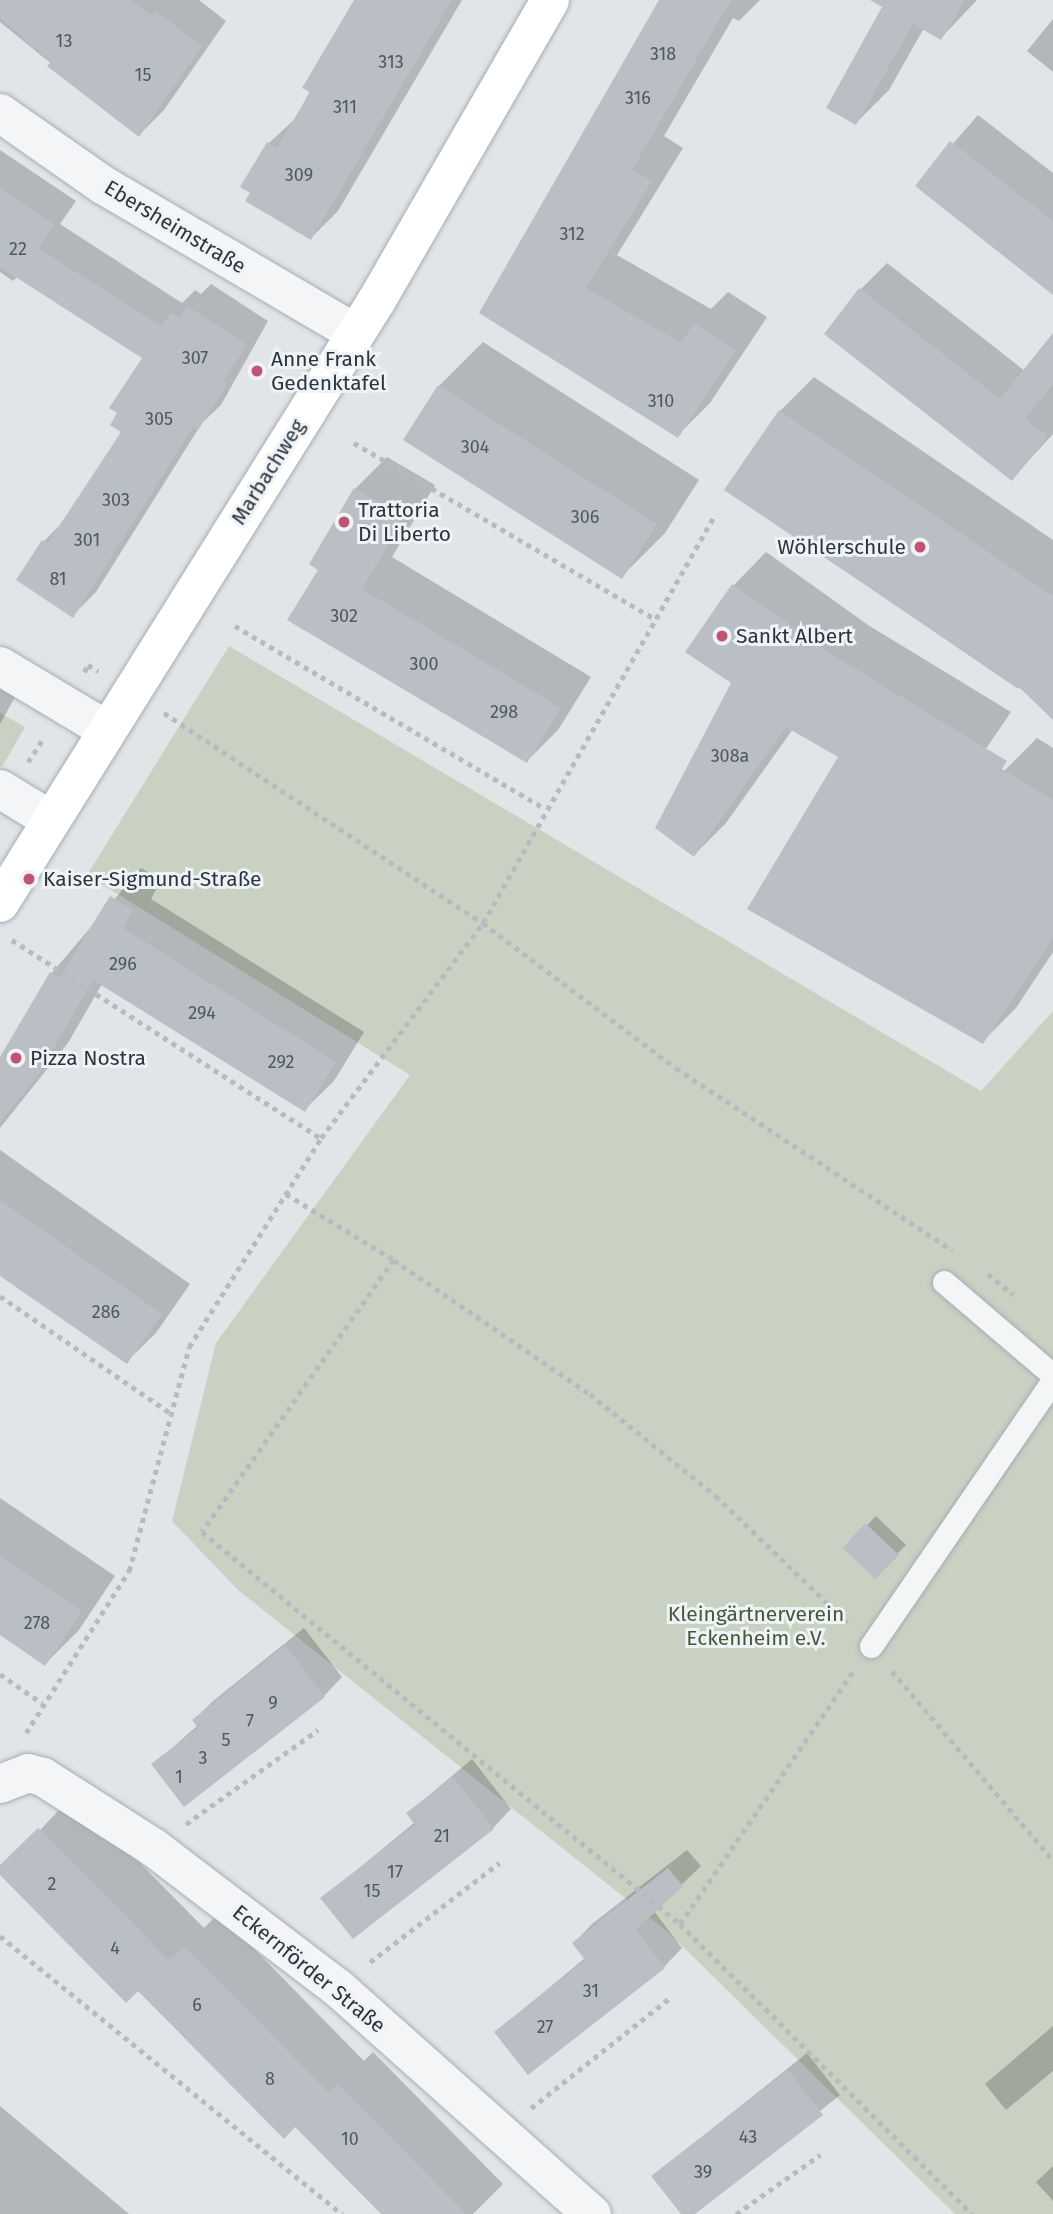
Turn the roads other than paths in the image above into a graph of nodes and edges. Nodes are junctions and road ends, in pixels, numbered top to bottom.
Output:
1 (550, 0) edge
2 (0, 113) edge
3 (355, 333) junction
4 (0, 666) edge
5 (107, 730) junction
6 (0, 789) edge
7 (51, 820) junction
8 (5, 920) edge
9 (944, 1282) dead end
10 (1053, 1377) edge
11 (871, 1646) road end
12 (0, 1784) edge
13 (593, 2214) edge

1 - 3 main road, Marbachweg
2 - 3 street, Ebersheimstraße
3 - 5 main road, Marbachweg
4 - 5 street
5 - 7 main road, Marbachweg
6 - 7 street
7 - 8 main road, Marbachweg
9 - 10 lane
10 - 11 lane
12 - 13 street, Eckernförder Straße

